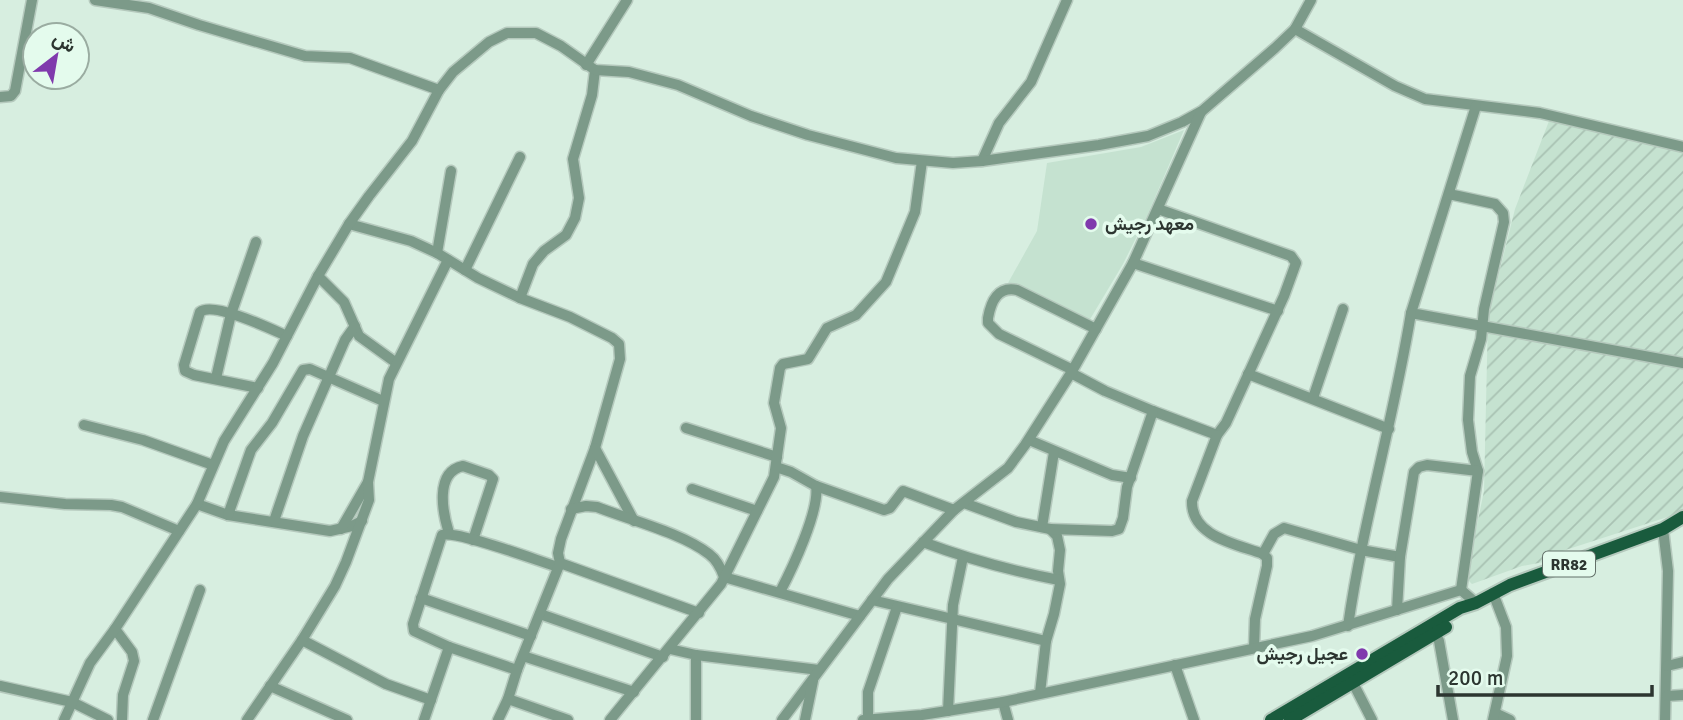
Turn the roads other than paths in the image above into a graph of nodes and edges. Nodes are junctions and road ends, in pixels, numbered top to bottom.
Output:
1 (32, 0) edge
2 (95, 0) edge
3 (627, 0) edge
4 (1067, 0) edge
5 (1311, 0) edge
6 (1295, 29) junction
7 (590, 68) junction
8 (439, 90) junction
9 (0, 97) edge
10 (1476, 106) junction
11 (1202, 111) junction
12 (1683, 146) edge
13 (520, 157) dead end
14 (922, 161) junction
15 (982, 161) junction
16 (451, 172) dead end
17 (1449, 194) junction
18 (1158, 209) junction
19 (349, 224) junction
20 (256, 242) dead end
21 (438, 253) junction
22 (449, 260) junction
23 (1133, 263) junction
24 (465, 270) junction
25 (318, 276) junction
26 (520, 298) junction
27 (1343, 309) dead end
28 (1278, 311) junction
29 (1411, 313) junction
30 (231, 314) junction
31 (1482, 325) junction
32 (355, 326) junction
33 (1096, 329) junction
34 (287, 336) junction
35 (395, 362) junction
36 (1683, 363) edge
37 (1072, 372) junction
38 (1248, 374) junction
39 (328, 377) junction
40 (216, 378) junction
41 (258, 388) junction
42 (1314, 398) junction
43 (383, 401) junction
44 (1153, 411) junction
45 (84, 425) dead end
46 (686, 428) dead end
47 (1389, 429) junction
48 (1217, 435) junction
49 (1029, 440) junction
50 (595, 448) junction
51 (1054, 452) junction
52 (777, 462) junction
53 (213, 465) junction
54 (1478, 471) junction
55 (1131, 478) junction
56 (368, 482) junction
57 (816, 486) junction
58 (692, 489) dead end
59 (0, 498) edge
60 (964, 503) junction
61 (197, 504) junction
62 (571, 509) junction
63 (954, 510) junction
64 (757, 511) junction
65 (228, 515) junction
66 (1683, 517) edge
67 (274, 521) junction
68 (362, 521) junction
69 (634, 521) junction
70 (1683, 526) edge
71 (1046, 528) junction
72 (1663, 528) junction
73 (341, 529) junction
74 (179, 531) junction
75 (449, 533) junction
76 (473, 540) junction
77 (923, 542) junction
78 (1361, 550) junction
79 (1263, 554) junction
80 (963, 557) junction
81 (1401, 557) junction
82 (559, 565) junction
83 (724, 577) junction
84 (1059, 580) junction
85 (200, 590) dead end
86 (1461, 590) junction
87 (780, 592) junction
88 (1493, 593) junction
89 (421, 598) junction
90 (872, 600) junction
91 (1476, 603) junction
92 (897, 607) junction
93 (1397, 611) junction
94 (699, 613) junction
95 (540, 614) junction
96 (860, 616) junction
97 (953, 620) junction
98 (1348, 626) junction
99 (115, 629) junction
100 (1433, 630) junction
101 (531, 636) junction
102 (302, 640) junction
103 (1046, 641) junction
104 (449, 647) junction
105 (1254, 648) junction
106 (667, 653) junction
107 (696, 655) junction
108 (523, 656) junction
109 (1683, 662) edge
110 (1175, 665) junction
111 (1667, 666) junction
112 (517, 670) junction
113 (817, 674) junction
114 (1351, 679) junction
115 (0, 686) edge
116 (270, 686) junction
117 (634, 692) junction
118 (1040, 693) junction
119 (1683, 695) edge
120 (1667, 696) junction
121 (508, 699) junction
122 (431, 700) junction
123 (72, 702) junction
124 (1003, 702) junction
125 (948, 711) junction
126 (330, 717) edge
127 (922, 717) edge
128 (1494, 717) edge
129 (1194, 718) edge
130 (64, 720) edge
131 (108, 720) edge
132 (122, 720) edge
133 (153, 720) edge
134 (247, 720) edge
135 (347, 720) edge
136 (424, 720) edge
137 (498, 720) edge
138 (568, 720) edge
139 (610, 720) edge
140 (696, 720) edge
141 (782, 720) edge
142 (805, 720) edge
143 (865, 720) edge
144 (1008, 720) edge
145 (1180, 720) edge
146 (1271, 720) edge
147 (1290, 720) edge
148 (1372, 720) edge
149 (1453, 720) edge
150 (1510, 720) edge
151 (1665, 720) edge

1 - 9 street
2 - 8 street
3 - 7 street
4 - 15 street
5 - 6 street
6 - 10 street
6 - 11 street
7 - 8 street
7 - 14 street
7 - 26 street
8 - 19 street
10 - 12 street
10 - 17 street
11 - 15 street
11 - 18 street
13 - 24 street
14 - 15 street
14 - 52 street
16 - 21 street
17 - 29 street
17 - 31 street
18 - 23 street
18 - 28 street
19 - 21 street
19 - 25 street
20 - 30 street
21 - 22 street
22 - 24 street
22 - 35 street
23 - 28 street
23 - 33 street
24 - 26 street
25 - 32 street
25 - 34 street
26 - 50 street
27 - 42 street
28 - 38 street
29 - 31 street
29 - 47 street
30 - 34 street
30 - 40 street
30 - 40 street
31 - 36 street
31 - 54 street
32 - 35 street
32 - 39 street
33 - 37 street
33 - 37 street
34 - 41 street
35 - 43 street
37 - 44 street
37 - 49 street
38 - 42 street
38 - 48 street
39 - 43 street
39 - 65 street
39 - 67 street
40 - 41 street
41 - 53 street
42 - 47 street
43 - 56 street
44 - 48 street
44 - 55 street
45 - 53 street
46 - 52 street
47 - 78 street
48 - 79 street
49 - 51 street
49 - 60 street
50 - 62 street
50 - 69 street
51 - 55 street
51 - 71 street
52 - 57 street
52 - 64 street
53 - 61 street
54 - 81 street
54 - 86 street
55 - 71 street
56 - 68 street
56 - 73 street
57 - 63 street
57 - 87 street
58 - 64 street
59 - 74 street
60 - 63 street
60 - 71 street
61 - 65 street
61 - 74 street
62 - 69 street
62 - 82 street
63 - 77 street
64 - 83 street
65 - 67 street
66 - 72 main road, RR82
67 - 73 street
68 - 73 street
68 - 102 street
69 - 83 street
70 - 72 main road, RR82
71 - 84 street
72 - 88 main road, RR82
72 - 111 street
74 - 99 street
75 - 76 street
75 - 76 street
75 - 89 street
76 - 82 street
77 - 80 street
77 - 90 street
78 - 79 street
78 - 81 street
78 - 98 street
79 - 105 street
80 - 84 street
80 - 97 street
81 - 93 street
82 - 94 street
82 - 95 street
83 - 87 street
83 - 94 street
84 - 103 street
85 - 133 street
86 - 91 street
86 - 93 street
87 - 96 street
88 - 91 main road, RR82
88 - 128 street
89 - 101 street
89 - 104 street
90 - 92 street
90 - 96 street
91 - 100 main road, RR82
92 - 97 street
92 - 143 street
93 - 98 street
94 - 106 street
95 - 101 street
95 - 106 street
96 - 113 street
97 - 103 street
97 - 125 street
98 - 105 street
99 - 123 street
99 - 132 street
100 - 114 main road, RR82
100 - 149 street
101 - 108 street
102 - 116 street
102 - 122 street
103 - 118 street
104 - 112 street
104 - 122 street
105 - 110 street
106 - 107 street
106 - 117 street
107 - 113 street
107 - 140 street
108 - 112 street
108 - 117 street
109 - 111 street
110 - 118 street
110 - 129 street
111 - 120 street
112 - 121 street
113 - 141 street
113 - 142 street
114 - 146 main road, RR82
114 - 147 main road, RR82
114 - 148 street
115 - 123 street
116 - 126 street
116 - 134 street
117 - 139 street
118 - 124 street
119 - 120 street
120 - 151 street
121 - 137 street
121 - 138 street
122 - 136 street
123 - 130 street
123 - 131 street
124 - 125 street
124 - 144 street
125 - 127 street
126 - 135 street
127 - 143 street
128 - 150 street
129 - 145 street

